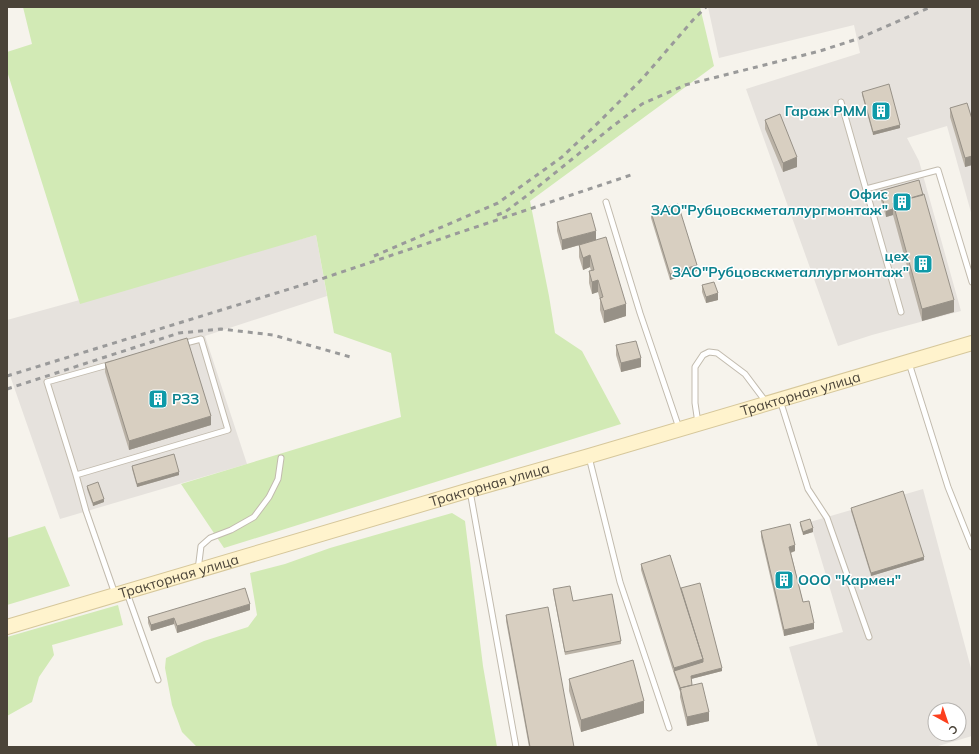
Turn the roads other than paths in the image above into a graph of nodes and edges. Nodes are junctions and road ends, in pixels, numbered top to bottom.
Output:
1 (841, 102) dead end
2 (866, 189) junction
3 (606, 202) dead end
4 (972, 282) edge
5 (902, 312) dead end
6 (972, 343) edge
7 (179, 345) edge
8 (120, 362) edge
9 (908, 362) junction
10 (773, 401) junction
11 (698, 423) junction
12 (679, 429) junction
13 (589, 456) junction
14 (281, 458) dead end
15 (76, 475) junction
16 (470, 490) junction
17 (972, 547) edge
18 (198, 571) junction
19 (121, 594) junction
20 (7, 628) edge
21 (869, 637) dead end
22 (158, 680) dead end
23 (669, 728) dead end
24 (516, 747) edge

1 - 2 lane
2 - 4 lane
2 - 5 lane
3 - 12 lane
6 - 9 main road, Тракторная улица
7 - 15 lane
8 - 15 lane
9 - 10 main road, Тракторная улица
9 - 17 lane
10 - 11 main road, Тракторная улица
10 - 11 lane
10 - 21 lane
11 - 12 main road, Тракторная улица
12 - 13 main road, Тракторная улица
13 - 16 main road, Тракторная улица
13 - 23 lane
14 - 18 lane
15 - 19 lane
16 - 18 main road, Тракторная улица
16 - 24 lane
18 - 19 main road, Тракторная улица
19 - 20 main road, Тракторная улица
19 - 22 lane

